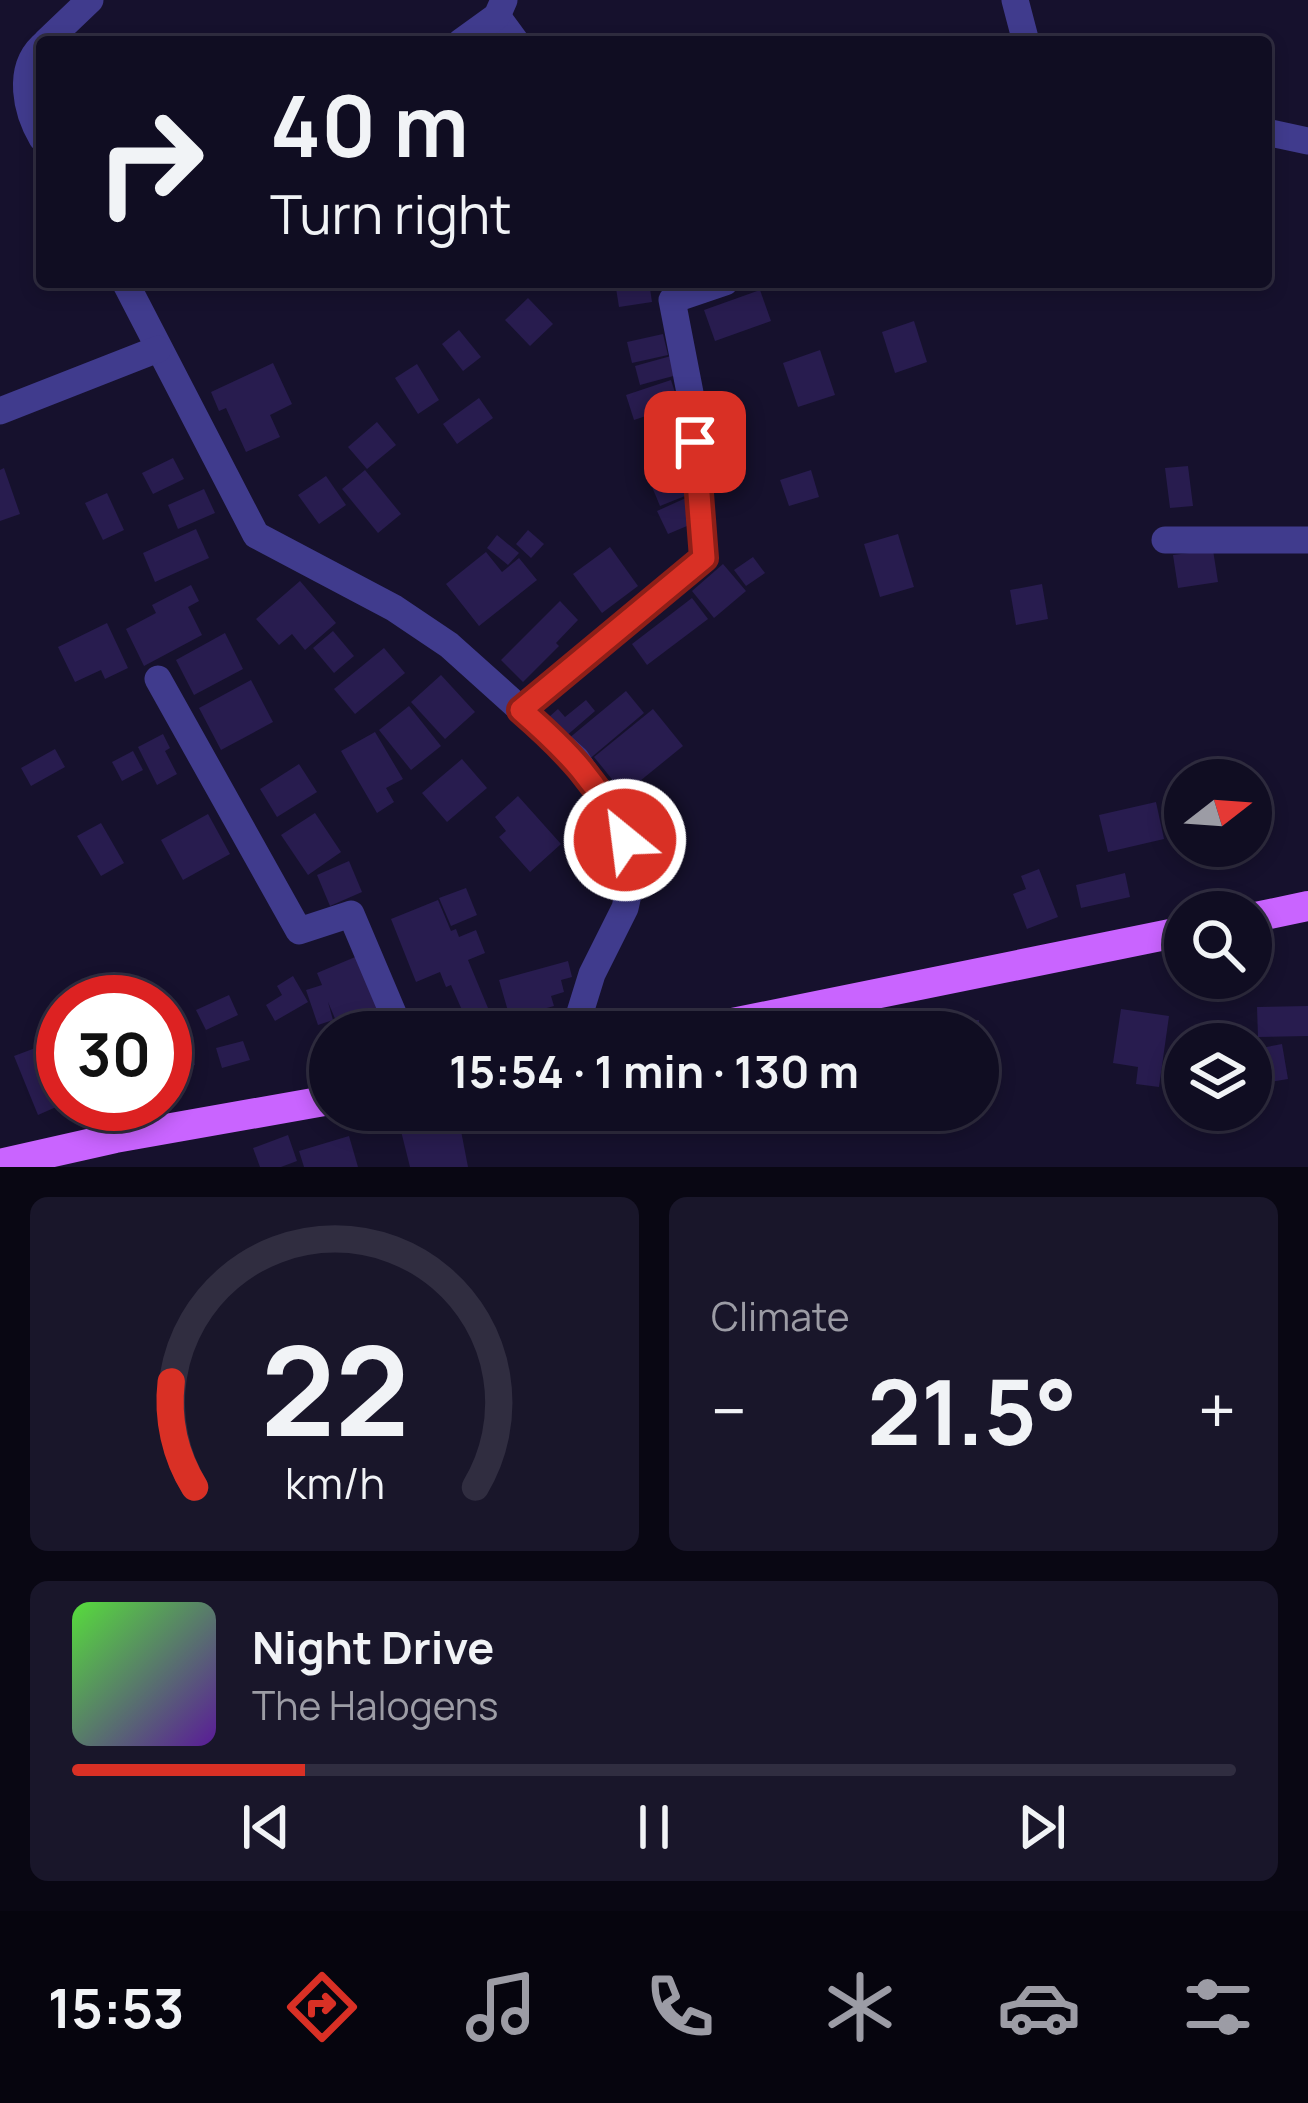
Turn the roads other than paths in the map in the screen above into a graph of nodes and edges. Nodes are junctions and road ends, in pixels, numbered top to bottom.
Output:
1 (90, 0) edge
2 (1016, 0) edge
3 (501, 8) edge
4 (52, 36) edge
5 (468, 36) edge
6 (513, 36) edge
7 (1025, 36) edge
8 (36, 52) edge
9 (36, 128) edge
10 (1272, 133) edge
11 (1308, 141) edge
12 (130, 288) edge
13 (707, 288) edge
14 (158, 349) junction
15 (0, 411) edge
16 (1166, 540) dead end
17 (1308, 540) edge
18 (158, 679) dead end
19 (521, 710) junction
20 (1308, 906) edge
21 (1272, 913) edge
22 (1164, 935) edge
23 (392, 1011) edge
24 (581, 1011) edge
25 (791, 1011) edge
26 (309, 1104) edge
27 (0, 1164) edge

1 - 4 street
2 - 7 street
3 - 5 street
3 - 6 street
8 - 9 street
10 - 11 street
12 - 14 street
13 - 19 street
14 - 15 street
14 - 19 street
16 - 17 street
18 - 23 street
19 - 24 street
20 - 21 main road
22 - 25 main road
26 - 27 main road

